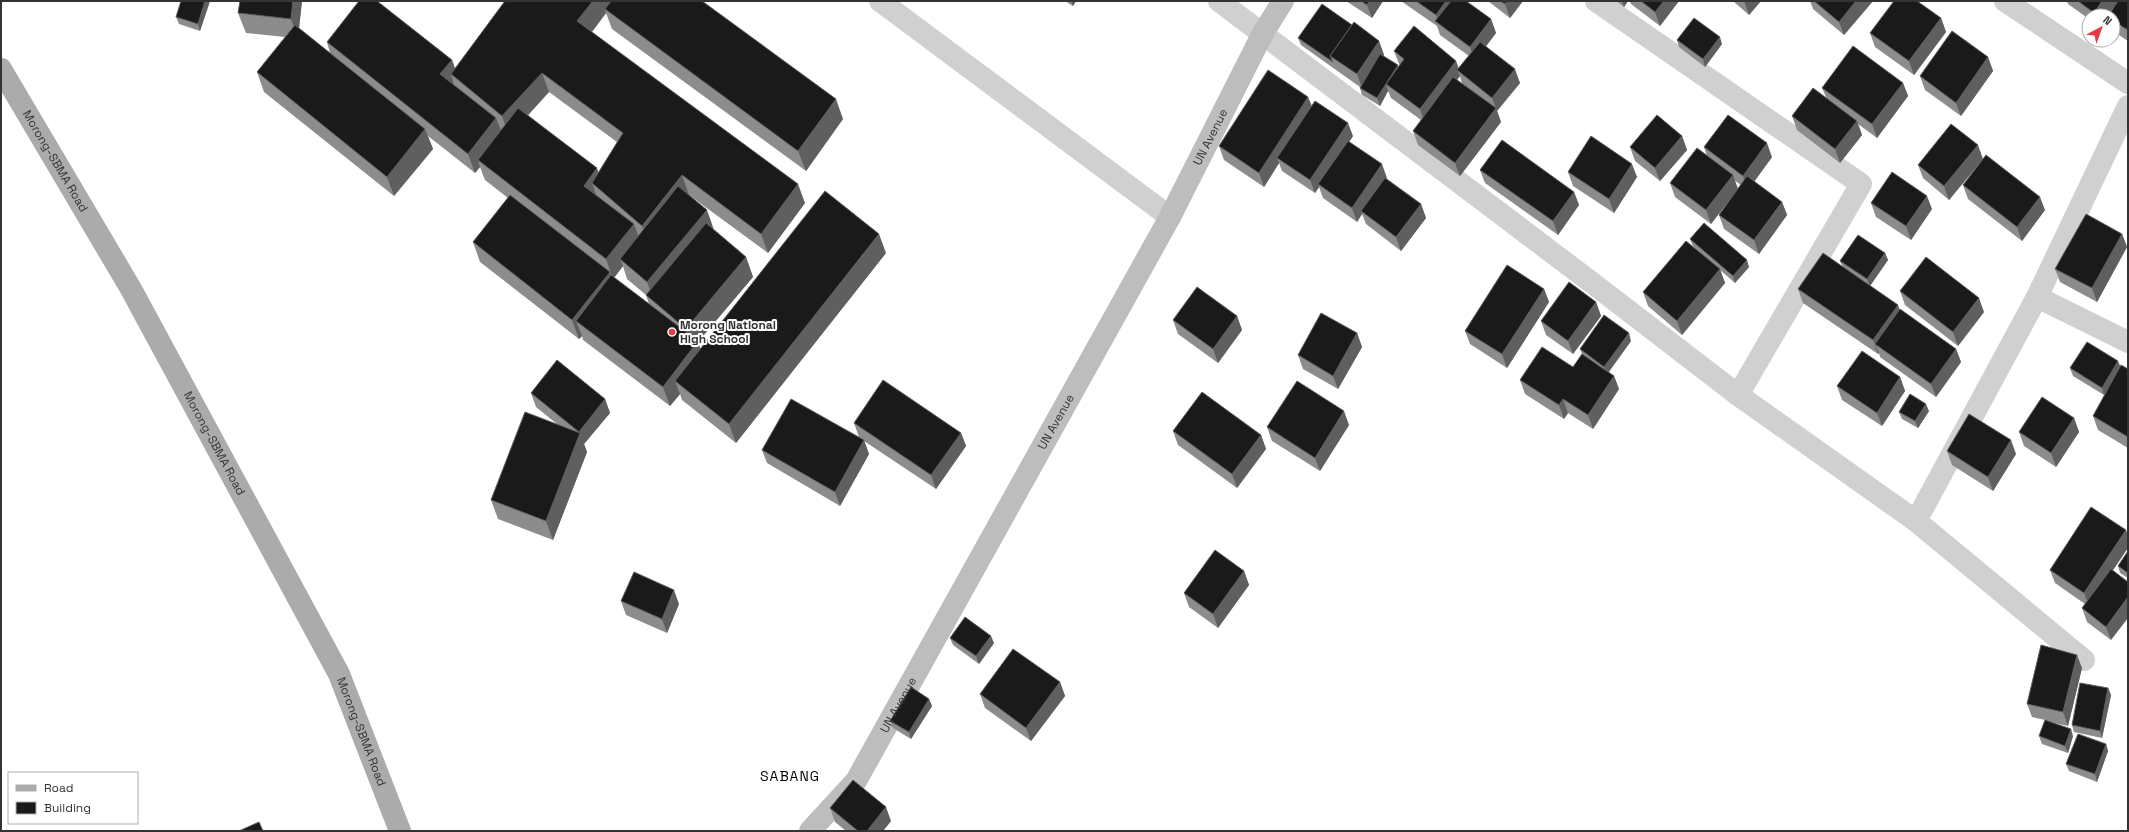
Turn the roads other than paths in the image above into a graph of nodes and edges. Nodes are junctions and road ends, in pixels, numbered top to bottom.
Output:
1 (880, 1) edge
2 (1219, 1) edge
3 (1283, 1) edge
4 (1596, 1) edge
5 (2004, 1) edge
6 (1263, 33) junction
7 (1, 69) edge
8 (2128, 83) edge
9 (2128, 106) edge
10 (1170, 217) junction
11 (2037, 297) junction
12 (2128, 342) edge
13 (1738, 395) junction
14 (1916, 521) junction
15 (2084, 660) dead end
16 (400, 831) edge
17 (810, 831) edge

1 - 10 street
2 - 6 street
3 - 6 main road, UN Avenue
4 - 13 street
5 - 8 street
6 - 10 main road, UN Avenue
6 - 13 street
7 - 16 main road, Morong-SBMA Road
9 - 11 street
10 - 17 main road, UN Avenue
11 - 12 street
11 - 14 street
13 - 14 street
14 - 15 street

